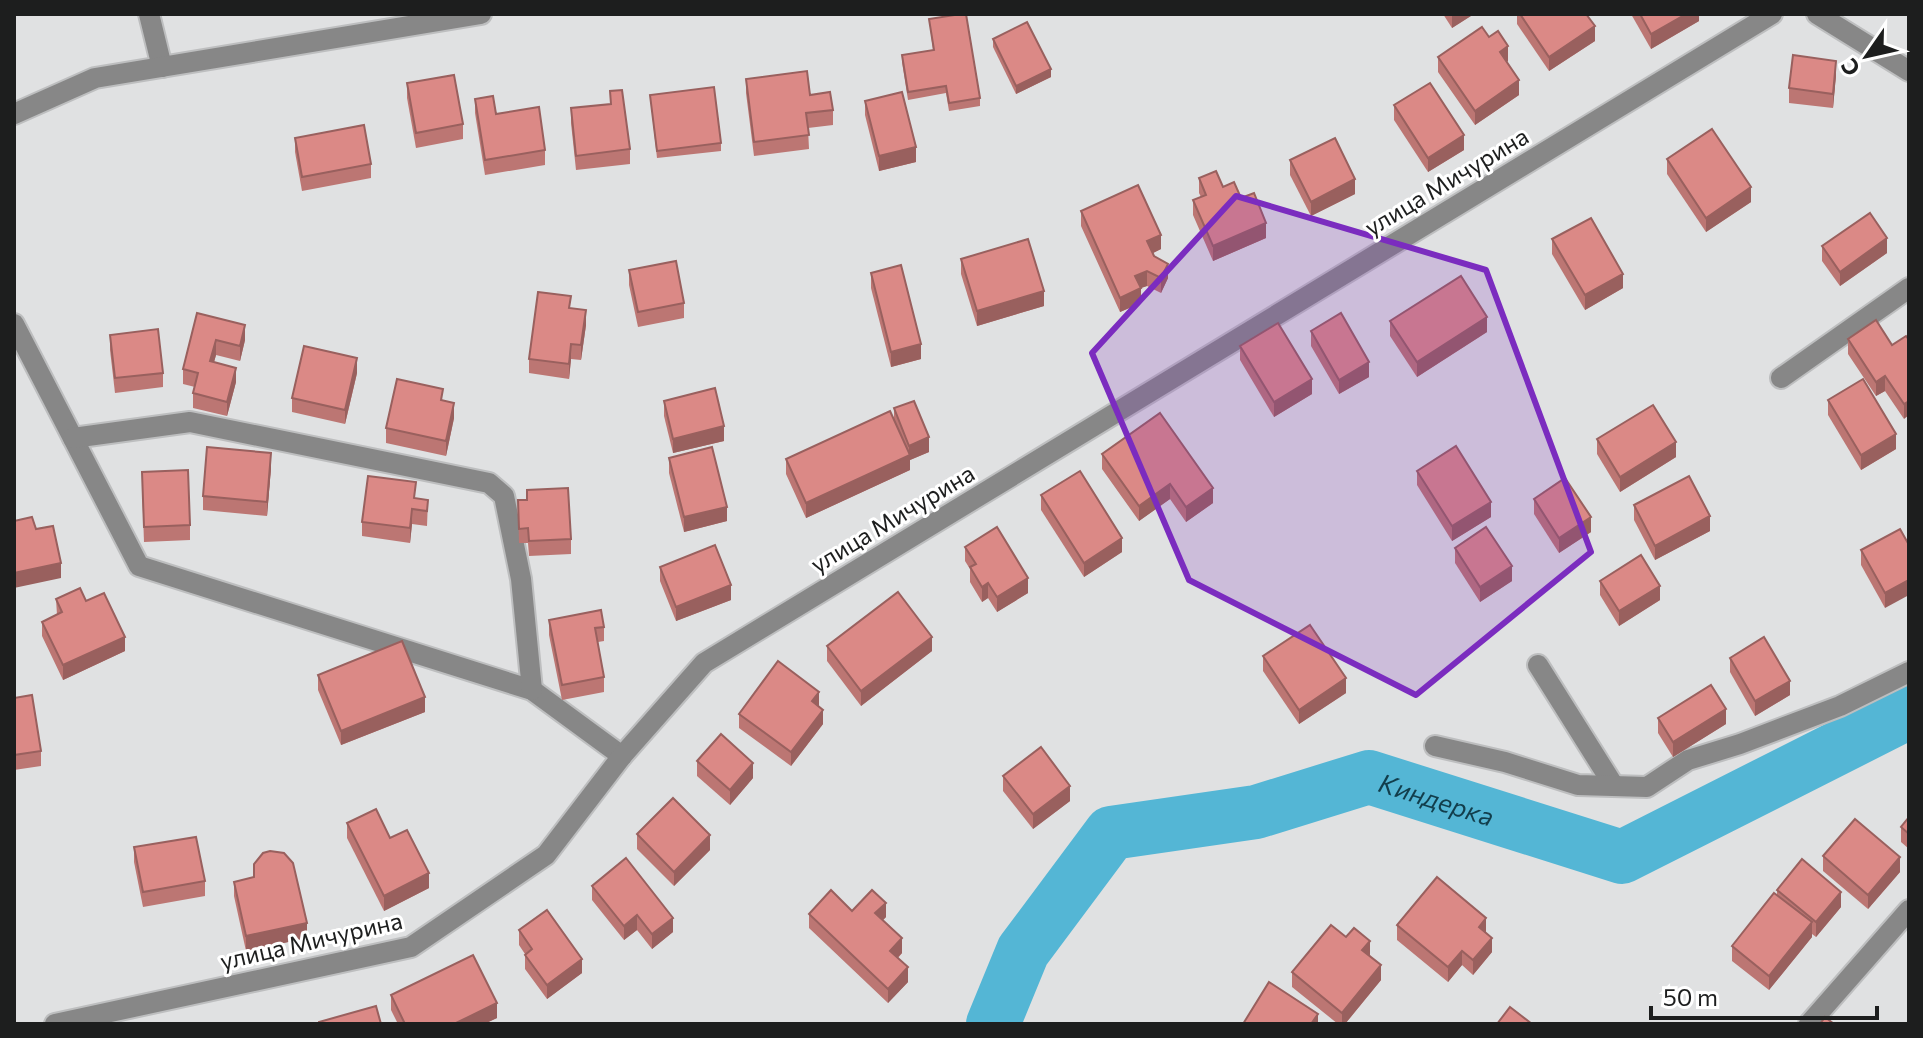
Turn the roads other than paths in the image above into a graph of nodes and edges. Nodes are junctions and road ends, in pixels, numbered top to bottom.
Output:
1 (149, 14) edge
2 (481, 14) edge
3 (1772, 14) edge
4 (1817, 14) edge
5 (162, 67) junction
6 (1909, 71) edge
7 (14, 114) edge
8 (1909, 288) edge
9 (14, 324) edge
10 (1781, 378) dead end
11 (73, 438) junction
12 (1538, 665) dead end
13 (1909, 672) edge
14 (532, 690) junction
15 (1435, 746) dead end
16 (622, 756) junction
17 (1614, 786) junction
18 (1909, 910) edge
19 (55, 1024) edge
20 (1809, 1024) edge

1 - 5 street
2 - 5 street
3 - 16 street, улица Мичурина
4 - 6 street
5 - 7 street
8 - 10 street
9 - 11 street
11 - 14 street
11 - 14 street
12 - 17 street
13 - 17 street
14 - 16 street
15 - 17 street
16 - 19 street, улица Мичурина
18 - 20 street

